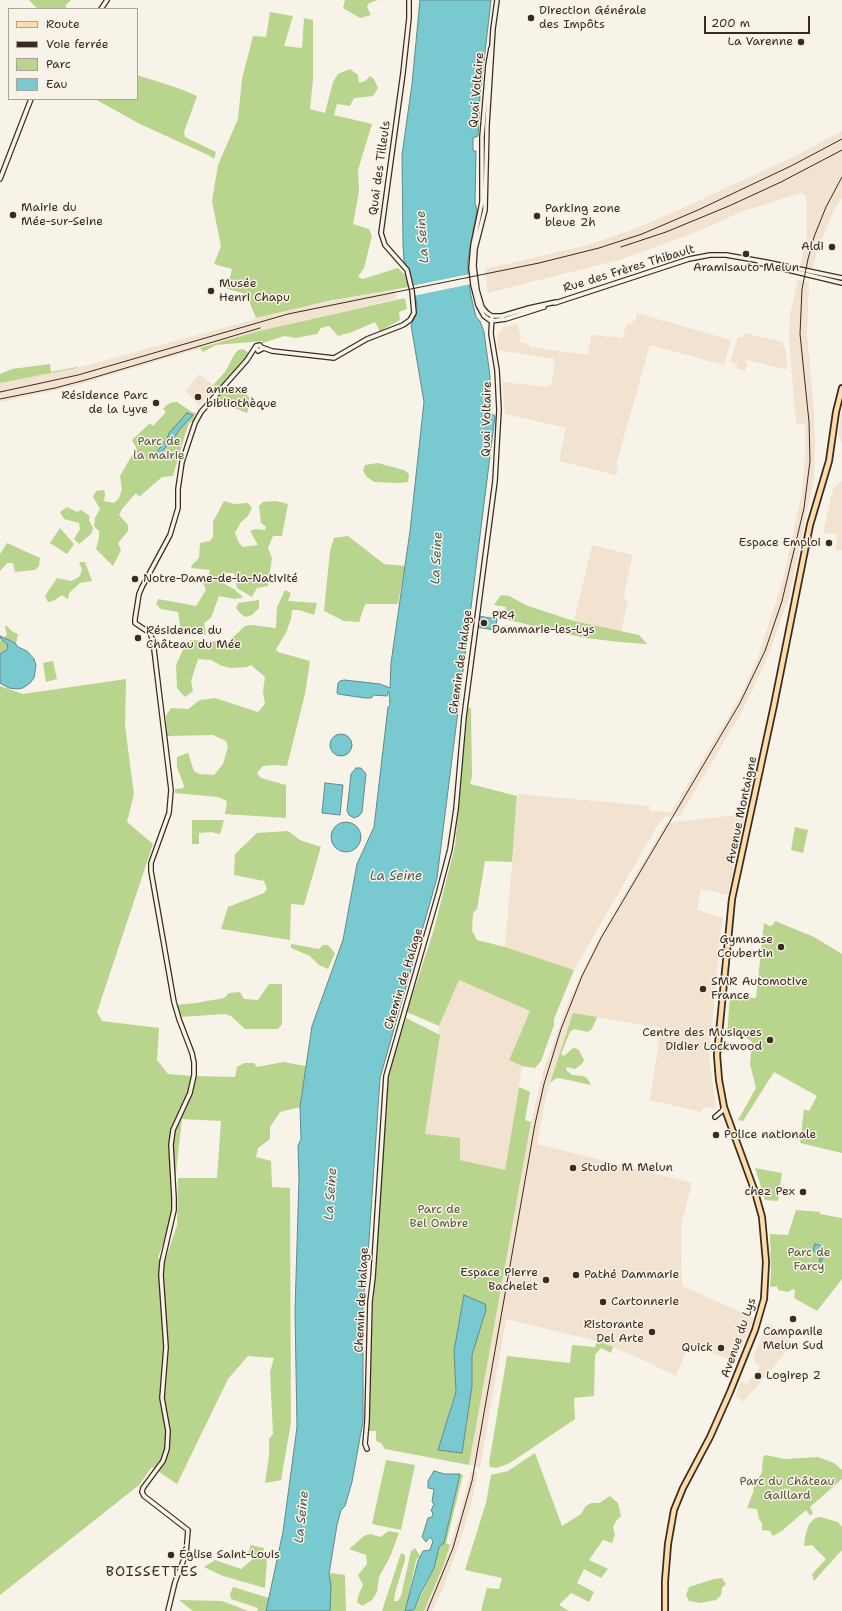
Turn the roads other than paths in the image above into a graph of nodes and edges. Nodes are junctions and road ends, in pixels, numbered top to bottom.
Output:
1 (409, 0) edge
2 (497, 0) edge
3 (492, 43) junction
4 (31, 100) edge
5 (0, 179) edge
6 (756, 261) junction
7 (842, 278) edge
8 (842, 283) edge
9 (556, 302) junction
10 (492, 316) junction
11 (491, 321) junction
12 (842, 388) edge
13 (490, 516) joint
14 (724, 1107) junction
15 (715, 1118) dead end
16 (745, 1165) joint
17 (366, 1449) dead end
18 (168, 1611) edge
19 (665, 1611) edge

1 - 18 street, Quai des Tilleuls
2 - 3 street
3 - 10 street, Quai Voltaire
3 - 11 street, Quai Voltaire
4 - 5 street
6 - 7 street, Rue des Frères Thibault
6 - 8 street, Rue des Frères Thibault
6 - 9 street, Rue des Frères Thibault
9 - 10 street, Rue des Frères Thibault
9 - 11 street, Rue des Frères Thibault
10 - 11 street, Quai Voltaire
11 - 13 street, Quai Voltaire
12 - 14 main road, Avenue Montaigne
13 - 17 street, Chemin de Halage
14 - 15 street
14 - 16 main road, Avenue Montaigne
16 - 19 main road, Avenue du Lys

